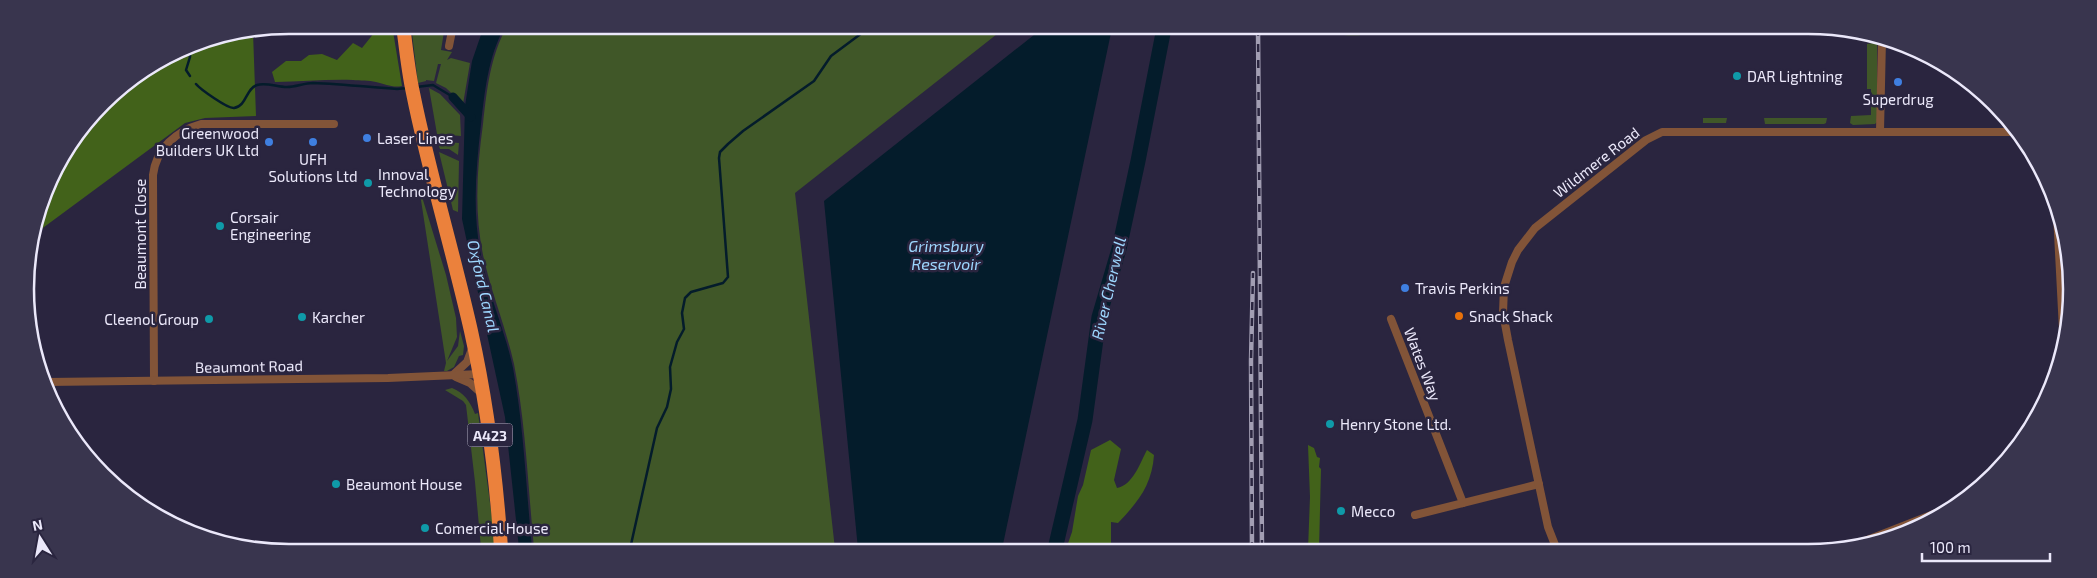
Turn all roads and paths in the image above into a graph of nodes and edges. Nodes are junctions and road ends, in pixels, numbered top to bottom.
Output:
1 (403, 34) edge
2 (451, 34) edge
3 (1882, 44) edge
4 (449, 46) dead end
5 (334, 124) dead end
6 (1880, 132) junction
7 (2009, 132) edge
8 (2058, 240) edge
9 (2062, 317) edge
10 (1391, 319) dead end
11 (473, 340) junction
12 (480, 374) junction
13 (451, 376) junction
14 (154, 381) junction
15 (51, 382) edge
16 (484, 397) junction
17 (1538, 484) junction
18 (1463, 503) junction
19 (1415, 515) dead end
20 (1909, 524) edge
21 (1894, 530) edge
22 (501, 544) edge
23 (1555, 544) edge

1 - 11 highway, A423
2 - 4 street
3 - 6 street
5 - 14 street, Beaumont Close
6 - 7 street, Wildmere Road
6 - 17 street, Wildmere Road
8 - 9 street
10 - 18 street, Wates Way
11 - 12 highway, A423
11 - 13 street
12 - 13 street, Beaumont Road
12 - 16 highway, A423
13 - 14 street, Beaumont Road
13 - 16 street, Beaumont Road
14 - 15 street, Beaumont Road
16 - 22 highway, A423
17 - 18 street
17 - 23 street, Wildmere Road
18 - 19 street
20 - 21 street

